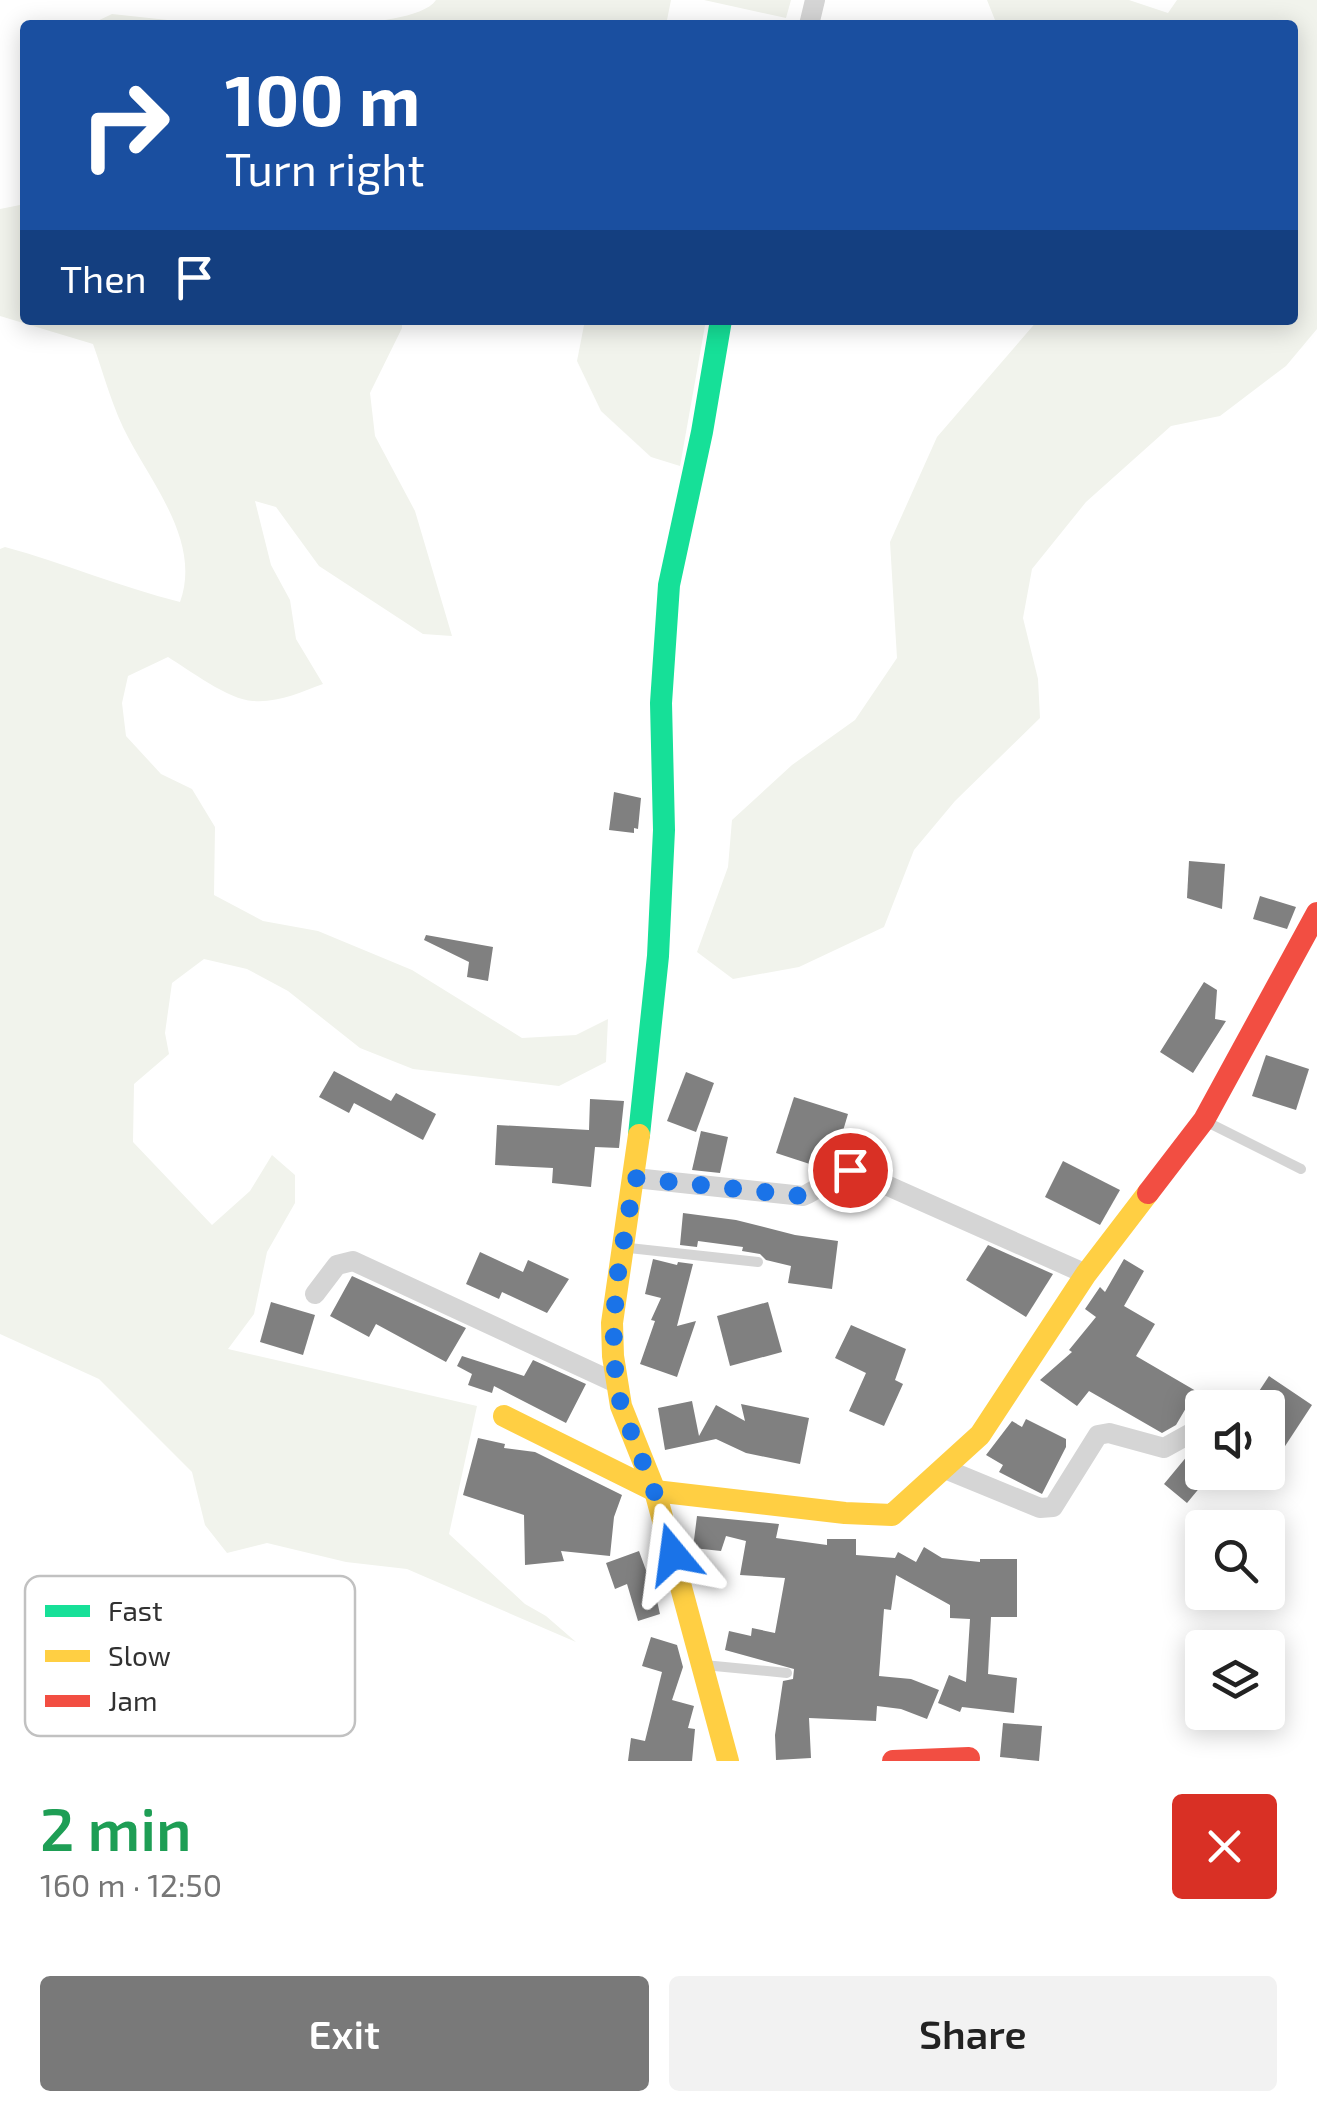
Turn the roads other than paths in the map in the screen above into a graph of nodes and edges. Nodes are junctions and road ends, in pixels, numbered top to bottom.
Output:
1 (720, 325) edge
2 (1317, 913) edge
3 (1204, 1120) junction
4 (1301, 1169) dead end
5 (635, 1178) junction
6 (623, 1247) junction
7 (758, 1262) dead end
8 (1086, 1274) junction
9 (315, 1294) dead end
10 (616, 1383) junction
11 (504, 1416) dead end
12 (1185, 1436) edge
13 (944, 1469) junction
14 (654, 1491) junction
15 (703, 1665) junction
16 (787, 1673) dead end
17 (969, 1758) dead end
18 (728, 1761) edge
19 (743, 1761) edge
20 (893, 1761) edge

1 - 5 street
2 - 3 street
3 - 4 lane
3 - 8 street
5 - 6 street
5 - 8 street
6 - 7 lane
6 - 10 street
8 - 13 street
9 - 10 street
10 - 14 street
11 - 14 street
12 - 13 street
13 - 14 street
14 - 15 street
15 - 16 lane
15 - 18 street
17 - 20 street
18 - 19 street

